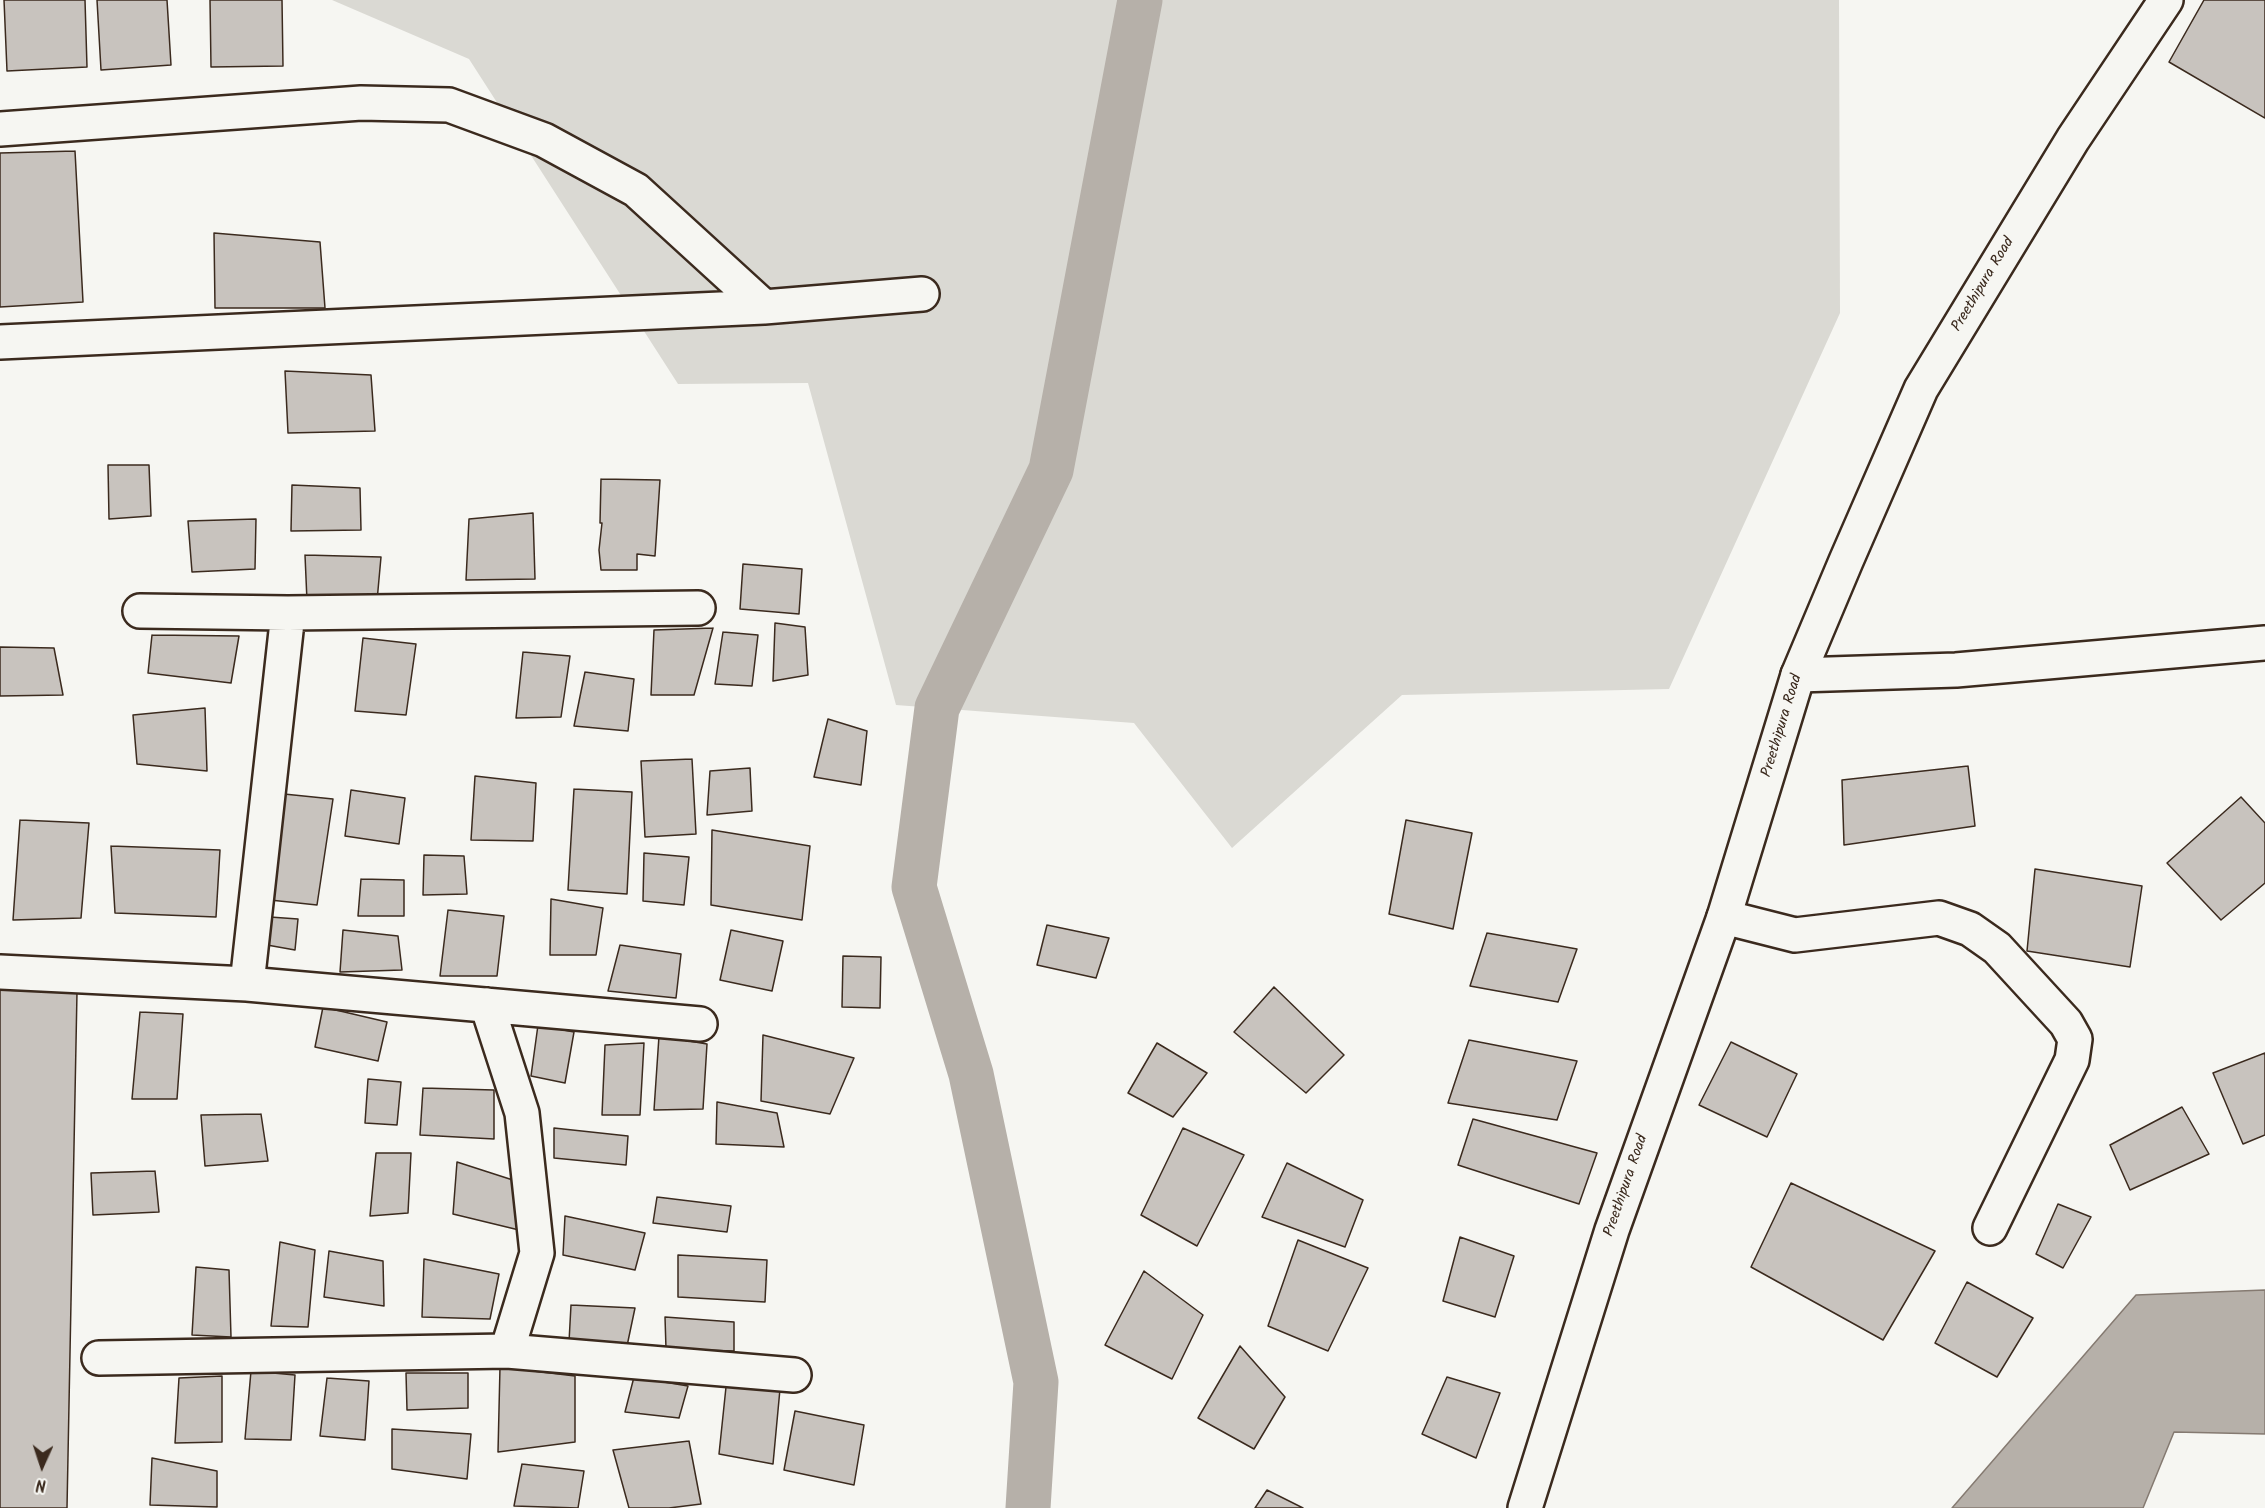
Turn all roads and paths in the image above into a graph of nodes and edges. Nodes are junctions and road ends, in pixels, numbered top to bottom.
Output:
1 (2166, 0) edge
2 (0, 129) edge
3 (922, 294) dead end
4 (764, 307) junction
5 (0, 342) edge
6 (698, 608) dead end
7 (140, 611) dead end
8 (288, 613) junction
9 (2265, 643) edge
10 (1798, 675) junction
11 (1724, 917) junction
12 (0, 972) edge
13 (247, 984) junction
14 (487, 1005) junction
15 (700, 1024) dead end
16 (1990, 1228) dead end
17 (507, 1351) junction
18 (99, 1358) dead end
19 (794, 1375) dead end
20 (1525, 1508) edge

1 - 10 street, Preethipura Road
2 - 4 street
3 - 4 street
4 - 5 street
6 - 8 street
7 - 8 street
8 - 13 street
9 - 10 street
10 - 11 street, Preethipura Road
11 - 16 street
11 - 20 street, Preethipura Road
12 - 13 street
13 - 14 street
14 - 15 street
14 - 17 street
17 - 18 street
17 - 19 street

